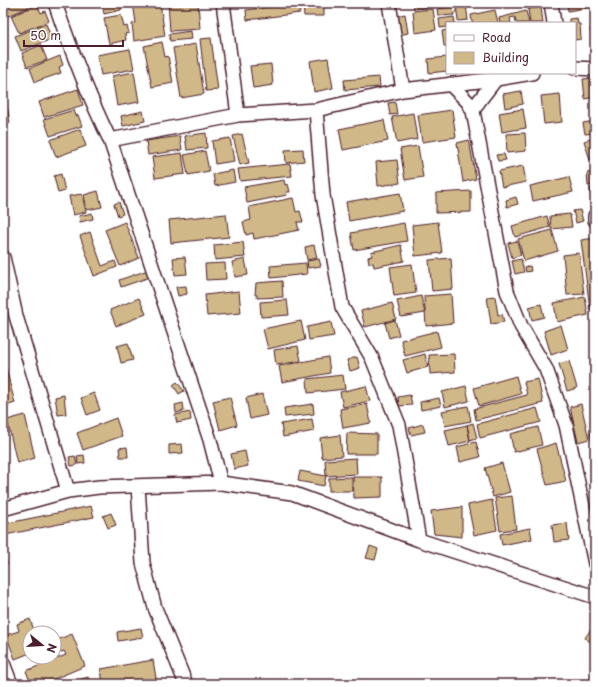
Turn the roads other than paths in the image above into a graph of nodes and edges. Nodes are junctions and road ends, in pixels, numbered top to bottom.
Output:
1 (55, 3) edge
2 (223, 3) edge
3 (389, 3) edge
4 (551, 3) edge
5 (554, 22) edge
6 (576, 68) edge
7 (595, 68) edge
8 (526, 74) edge
9 (496, 79) junction
10 (450, 84) junction
11 (403, 90) junction
12 (316, 110) junction
13 (473, 111) junction
14 (238, 115) junction
15 (110, 140) junction
16 (595, 216) edge
17 (595, 220) edge
18 (3, 257) edge
19 (221, 483) junction
20 (138, 486) junction
21 (68, 491) junction
22 (3, 509) edge
23 (419, 540) junction
24 (595, 564) edge
25 (595, 597) edge
26 (3, 663) edge
27 (11, 684) edge
28 (186, 684) edge

1 - 15 street
2 - 14 street
3 - 11 street
4 - 5 street
6 - 7 street
8 - 9 street
9 - 10 street
9 - 13 street
10 - 11 street
10 - 13 street
11 - 12 street
12 - 14 street
12 - 23 street
13 - 24 street
14 - 15 street
15 - 19 street
16 - 17 street
18 - 21 street
19 - 20 street
19 - 23 street
20 - 21 street
20 - 28 street
21 - 22 street
23 - 25 street
26 - 27 street

